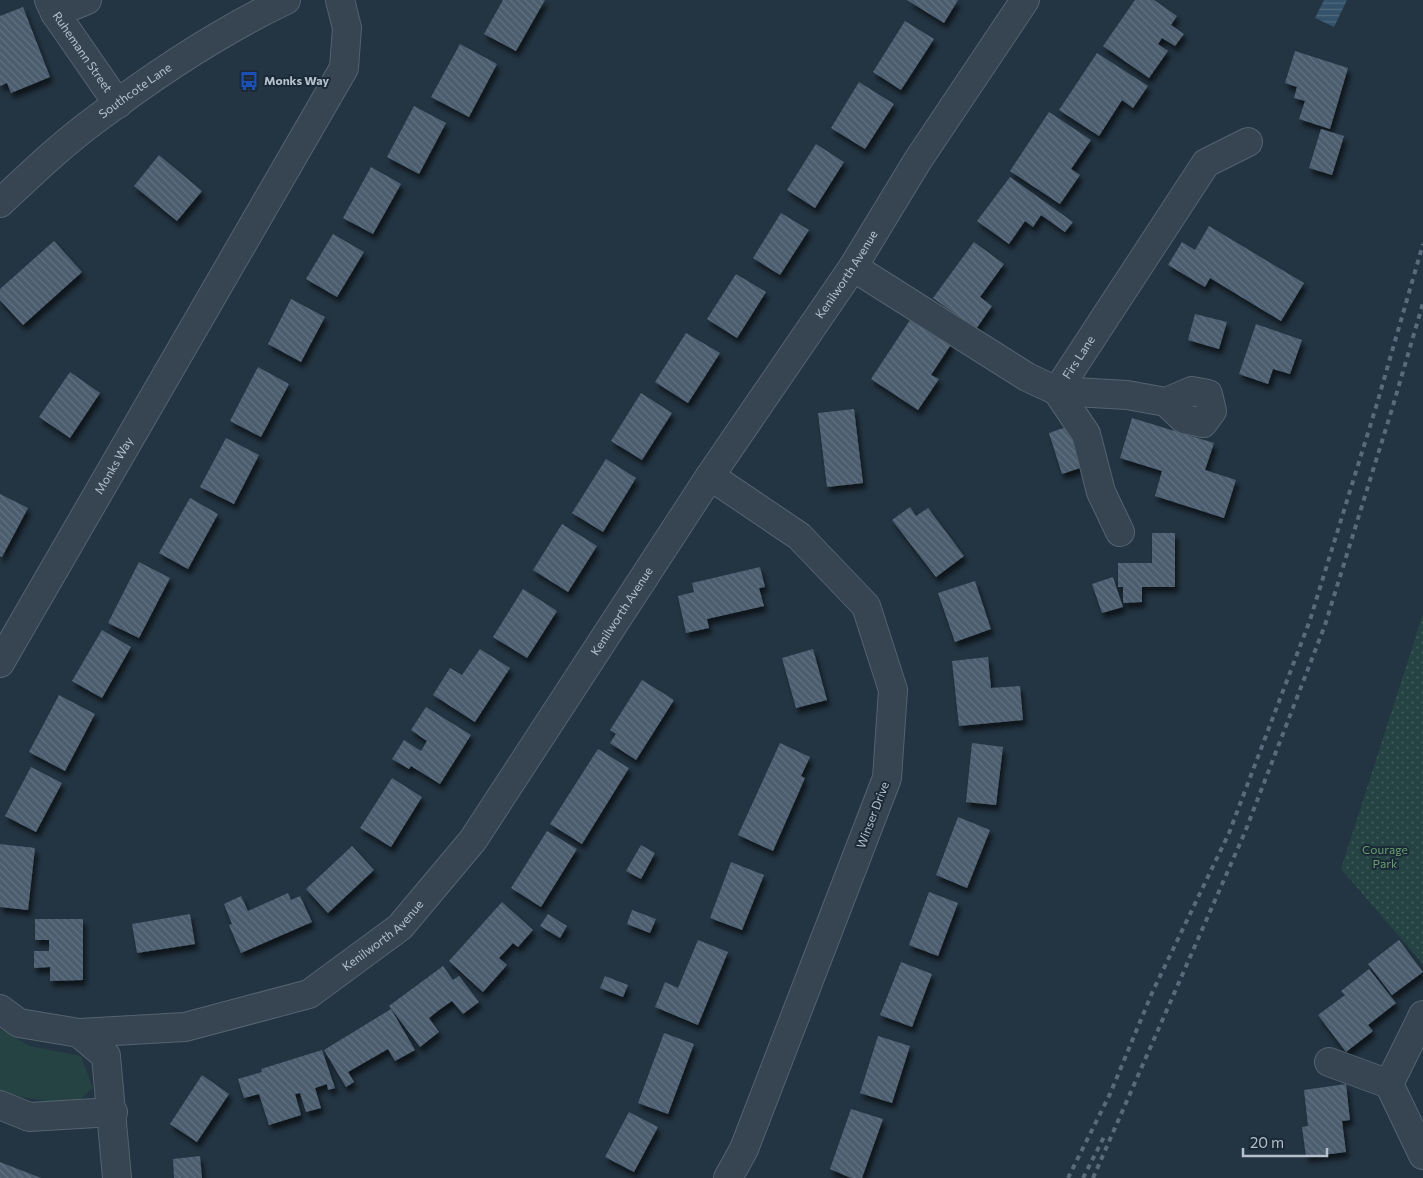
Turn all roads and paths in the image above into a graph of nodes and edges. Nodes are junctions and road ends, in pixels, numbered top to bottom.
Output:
1 (87, 0) edge
2 (286, 0) edge
3 (340, 0) edge
4 (1025, 0) edge
5 (52, 6) edge
6 (118, 104) junction
7 (1248, 142) dead end
8 (0, 203) edge
9 (853, 267) junction
10 (1057, 391) junction
11 (1166, 402) dead end
12 (710, 476) junction
13 (1120, 532) dead end
14 (0, 663) edge
15 (0, 1008) edge
16 (1423, 1015) edge
17 (79, 1033) junction
18 (1329, 1062) dead end
19 (1389, 1084) junction
20 (0, 1105) edge
21 (113, 1112) junction
22 (1423, 1154) edge
23 (117, 1178) edge
24 (728, 1178) edge

1 - 5 street
2 - 6 street, Southcote Lane
3 - 14 street, Monks Way
4 - 9 street, Kenilworth Avenue
5 - 6 street, Ruhemann Street
6 - 8 street, Southcote Lane
7 - 10 street, Firs Lane
9 - 10 street, Firs Lane
9 - 12 street, Kenilworth Avenue
10 - 11 street
10 - 13 street
12 - 17 street, Kenilworth Avenue
12 - 24 street, Winser Drive
15 - 17 street, Kenilworth Avenue
16 - 19 street
17 - 21 street
18 - 19 street
19 - 22 street
20 - 21 street
21 - 23 street

